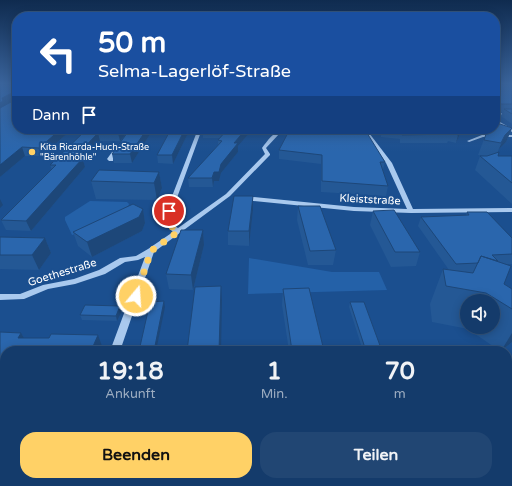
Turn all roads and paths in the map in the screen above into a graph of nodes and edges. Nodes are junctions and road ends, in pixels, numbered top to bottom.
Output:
1 (500, 114) edge
2 (512, 114) edge
3 (500, 123) edge
4 (512, 131) edge
5 (198, 134) edge
6 (276, 134) edge
7 (368, 134) edge
8 (512, 136) edge
9 (469, 141) dead end
10 (119, 147) edge
11 (111, 160) edge
12 (228, 195) junction
13 (512, 210) edge
14 (411, 211) junction
15 (178, 232) junction
16 (151, 251) junction
17 (0, 297) edge
18 (117, 346) edge

1 - 2 street
3 - 4 street
5 - 15 street
6 - 12 street, Goethestraße
7 - 14 street
8 - 9 street
10 - 11 street
12 - 14 street, Kleiststraße
12 - 15 street, Goethestraße
13 - 14 street, Kleiststraße
15 - 16 street, Goethestraße
16 - 17 street, Goethestraße
16 - 18 street

